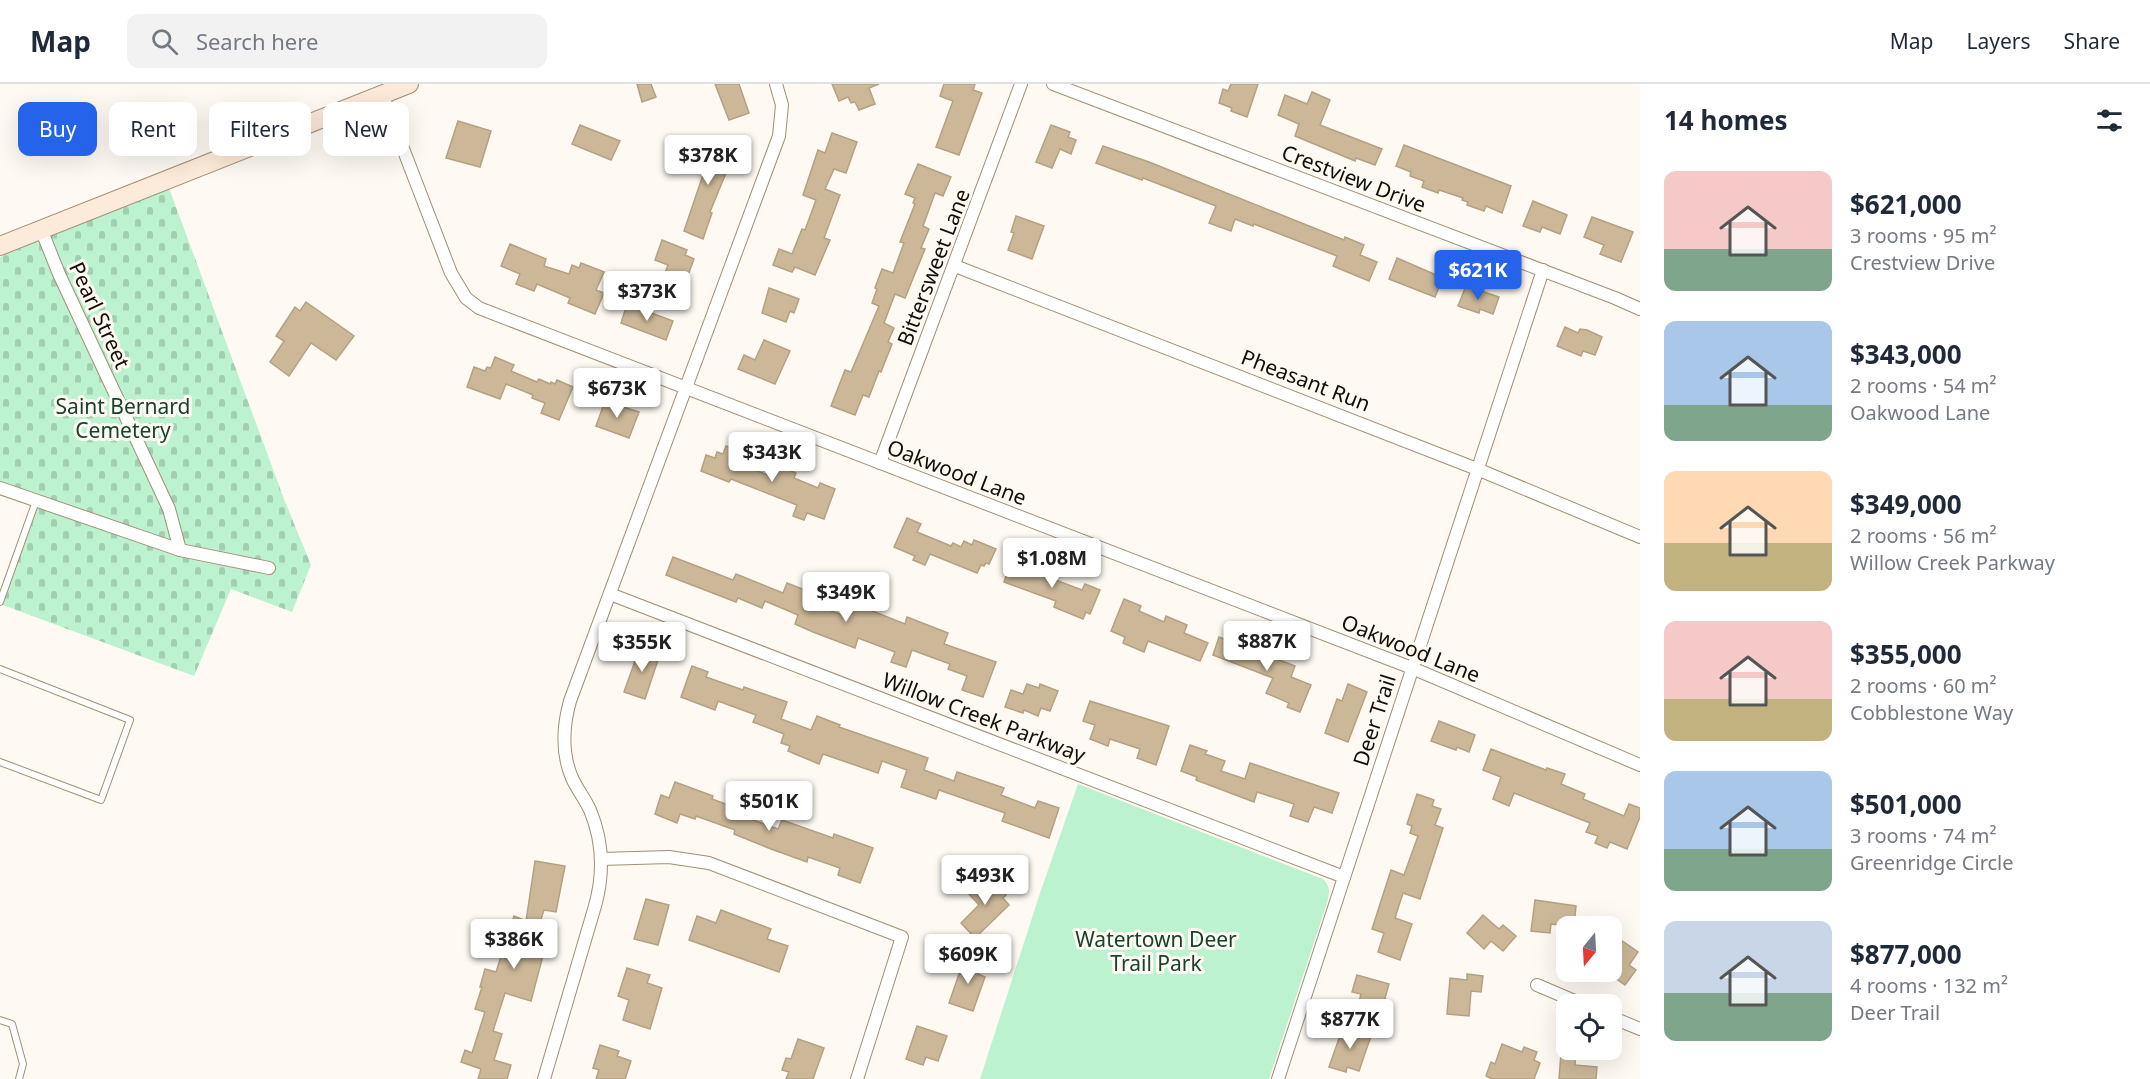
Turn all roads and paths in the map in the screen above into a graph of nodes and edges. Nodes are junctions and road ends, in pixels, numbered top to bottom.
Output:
1 (409, 84) edge
2 (776, 84) edge
3 (1021, 84) edge
4 (1053, 84) edge
5 (382, 94) junction
6 (41, 229) junction
7 (0, 246) edge
8 (955, 266) junction
9 (1543, 270) junction
10 (1640, 309) edge
11 (686, 389) junction
12 (880, 463) junction
13 (1477, 469) junction
14 (0, 488) edge
15 (36, 501) junction
16 (1640, 537) edge
17 (180, 550) junction
18 (269, 568) dead end
19 (610, 594) junction
20 (0, 602) edge
21 (1412, 668) junction
22 (0, 669) edge
23 (0, 762) edge
24 (1640, 765) edge
25 (601, 860) junction
26 (1344, 877) junction
27 (1537, 985) dead end
28 (1558, 994) edge
29 (0, 1020) edge
30 (1622, 1022) edge
31 (1640, 1029) edge
32 (19, 1079) edge
33 (544, 1079) edge
34 (856, 1079) edge
35 (1278, 1079) edge

1 - 5 main road
2 - 11 street
3 - 8 street, Bittersweet Lane
4 - 9 street, Crestview Drive
5 - 6 main road
5 - 11 street, Oakwood Lane
6 - 7 main road
6 - 17 street, Pearl Street
8 - 12 street, Bittersweet Lane
8 - 13 street, Pheasant Run
9 - 10 street, Crestview Drive
9 - 13 street, Deer Trail
11 - 12 street, Oakwood Lane
11 - 19 street
12 - 21 street, Oakwood Lane
13 - 16 street, Pheasant Run
13 - 21 street, Deer Trail
14 - 15 street
15 - 17 street
15 - 20 lane
17 - 18 street
19 - 25 street
19 - 26 street, Willow Creek Parkway
21 - 24 street, Oakwood Lane
21 - 26 street, Deer Trail
22 - 23 lane
25 - 33 street
25 - 34 street
26 - 35 street, Deer Trail
27 - 28 street
29 - 32 lane
30 - 31 street

